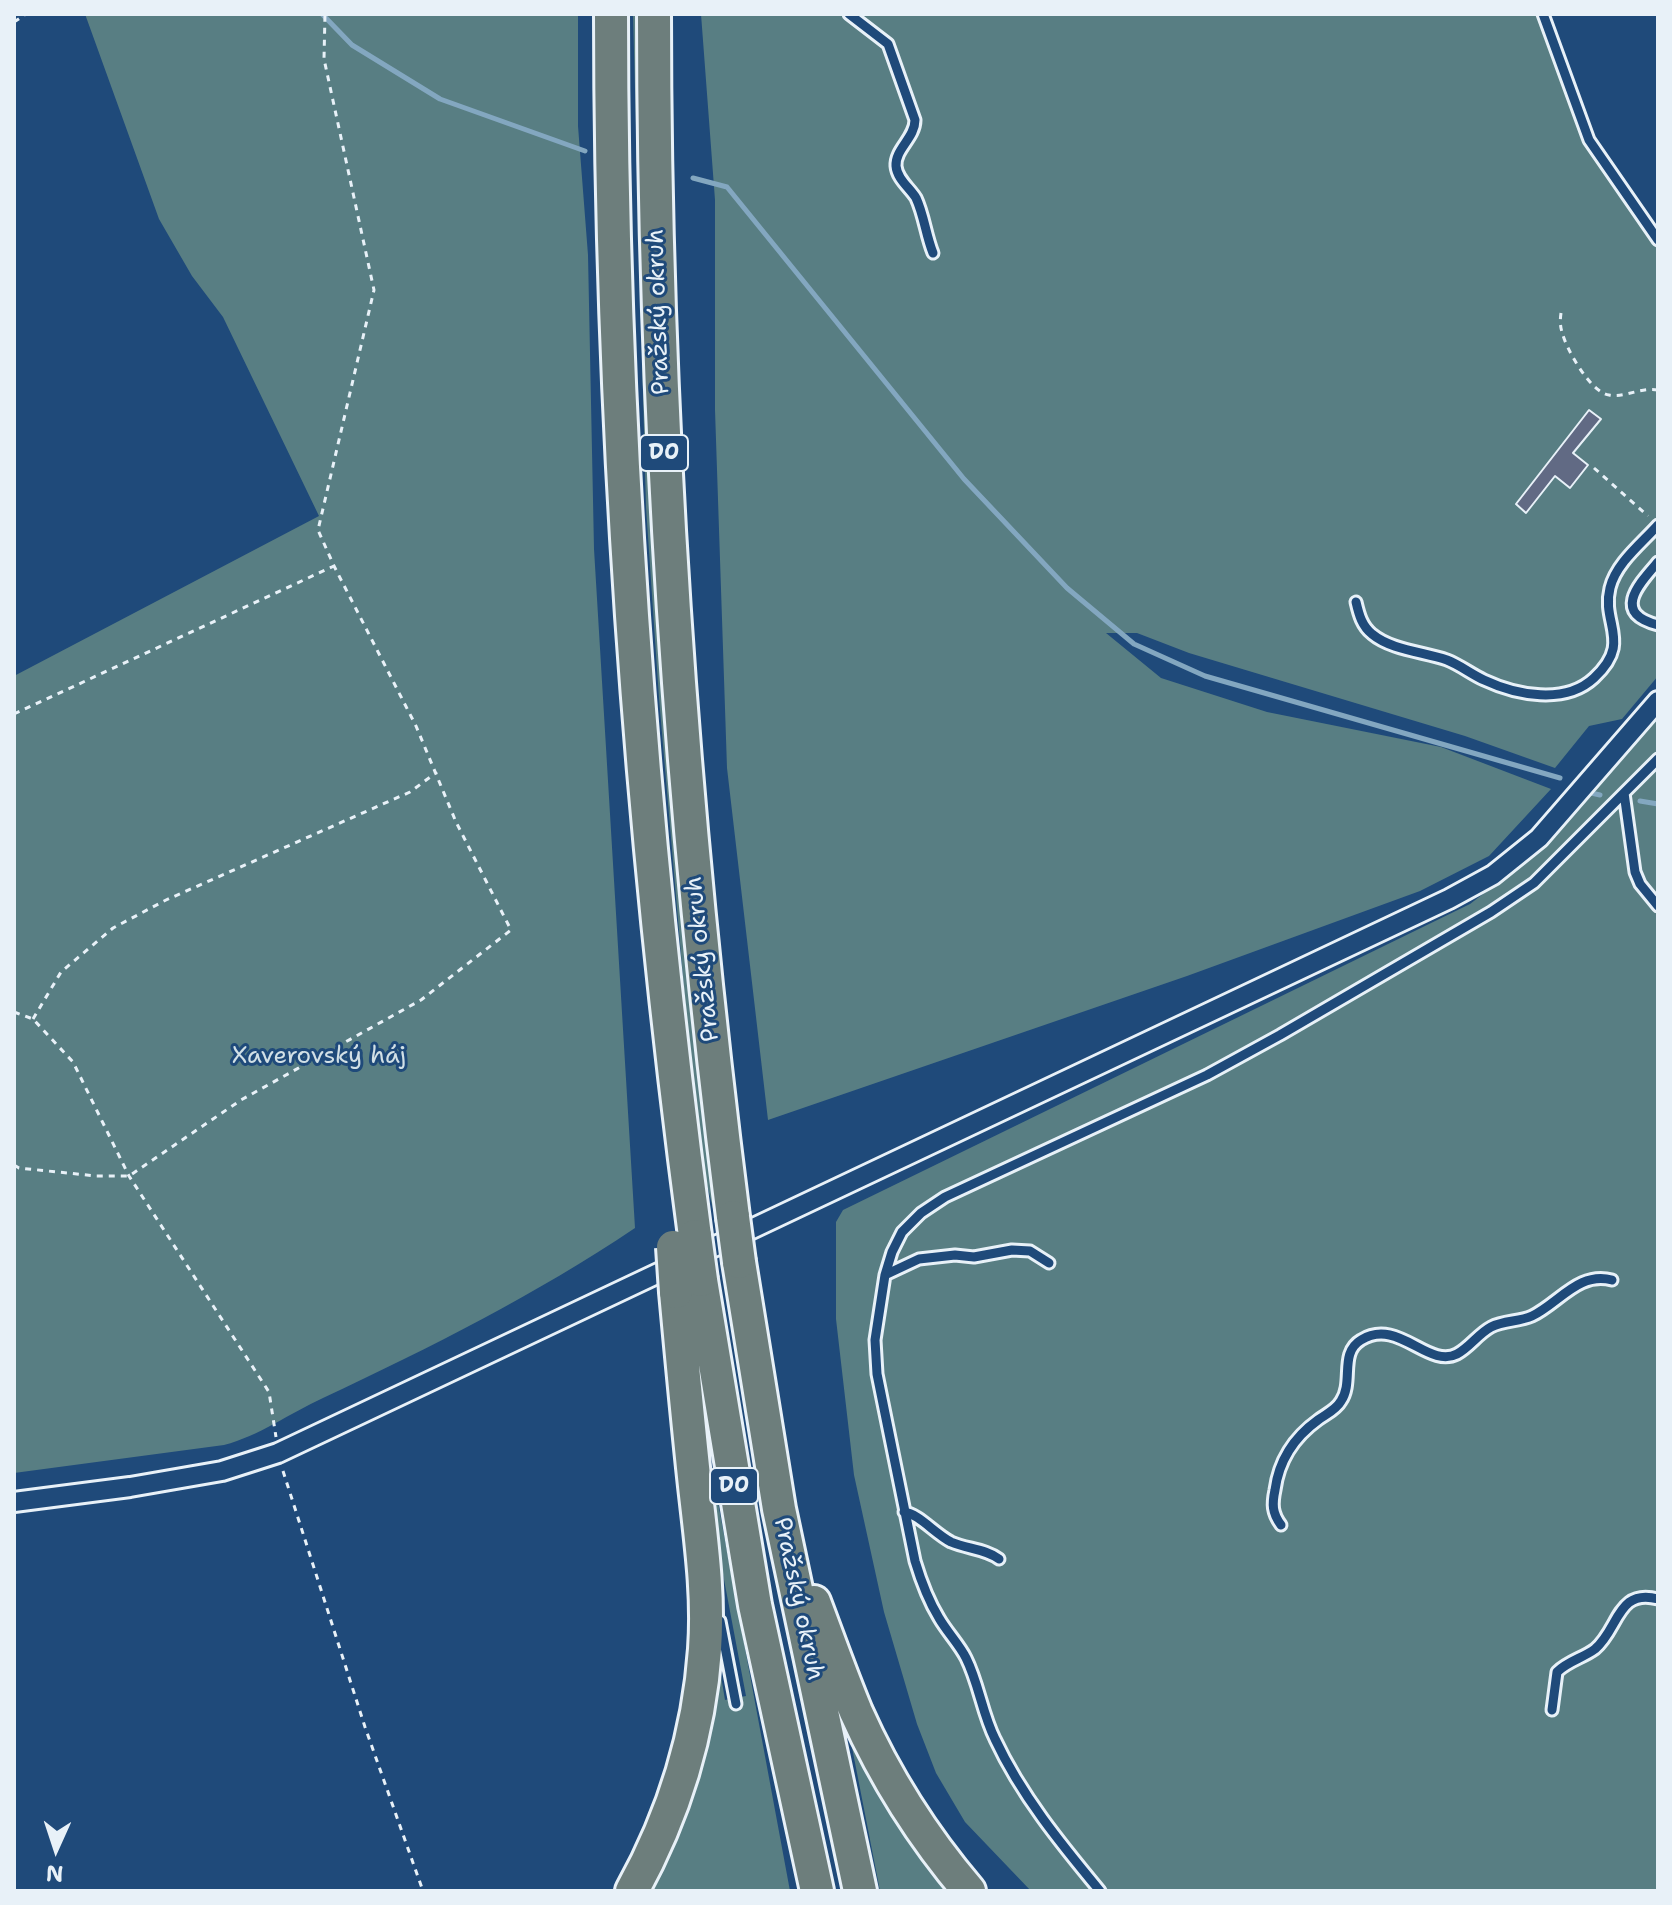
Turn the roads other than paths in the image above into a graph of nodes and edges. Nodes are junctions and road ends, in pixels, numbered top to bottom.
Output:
1 (611, 14) edge
2 (654, 14) edge
3 (849, 14) edge
4 (1543, 14) edge
5 (1658, 240) edge
6 (933, 253) dead end
7 (1658, 525) edge
8 (1658, 562) edge
9 (1356, 602) dead end
10 (1658, 625) edge
11 (1658, 701) edge
12 (1658, 759) edge
13 (1624, 793) junction
14 (1658, 906) edge
15 (1049, 1263) dead end
16 (885, 1275) junction
17 (1612, 1280) dead end
18 (688, 1286) junction
19 (14, 1502) edge
20 (779, 1509) junction
21 (904, 1512) junction
22 (1281, 1525) dead end
23 (999, 1559) dead end
24 (716, 1594) dead end
25 (1658, 1599) edge
26 (718, 1610) dead end
27 (736, 1704) dead end
28 (1552, 1710) dead end
29 (632, 1891) edge
30 (817, 1891) edge
31 (860, 1891) edge
32 (969, 1891) edge
33 (1100, 1891) edge

1 - 18 highway, Pražský okruh / D0, bridge
2 - 20 highway, Pražský okruh / D0, bridge
3 - 6 lane
4 - 5 lane
7 - 9 lane
8 - 10 lane
11 - 19 street
12 - 13 lane
13 - 14 lane
13 - 16 lane
15 - 16 lane
16 - 21 lane
17 - 22 lane
18 - 24 lane
18 - 29 highway
18 - 30 highway, Pražský okruh / D0
20 - 31 highway, Pražský okruh / D0
20 - 32 highway
21 - 23 lane
21 - 33 lane
25 - 28 lane
26 - 27 lane

